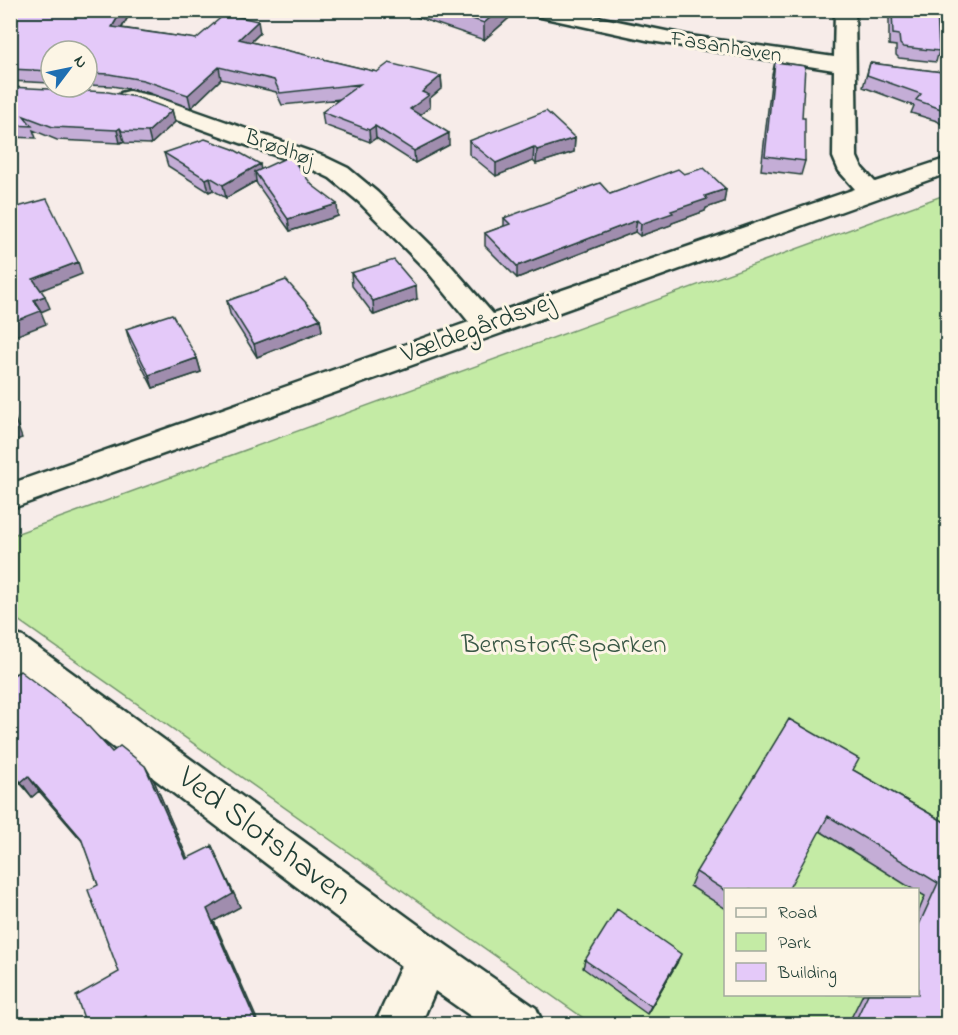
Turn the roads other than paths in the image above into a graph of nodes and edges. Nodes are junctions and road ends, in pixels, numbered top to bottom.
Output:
1 (536, 10) edge
2 (845, 10) edge
3 (846, 65) junction
4 (112, 95) edge
5 (948, 165) edge
6 (870, 191) junction
7 (488, 326) junction
8 (10, 497) edge
9 (10, 648) edge
10 (427, 959) junction
11 (398, 1024) edge
12 (520, 1024) edge

1 - 3 street, Fasanhaven
2 - 3 street
3 - 6 street
4 - 7 street, Brødhøj
5 - 6 street, Vældegårdsvej
6 - 7 street, Vældegårdsvej
7 - 8 street, Vældegårdsvej
9 - 10 street, Ved Slotshaven
10 - 11 street
10 - 12 street, Ved Slotshaven

